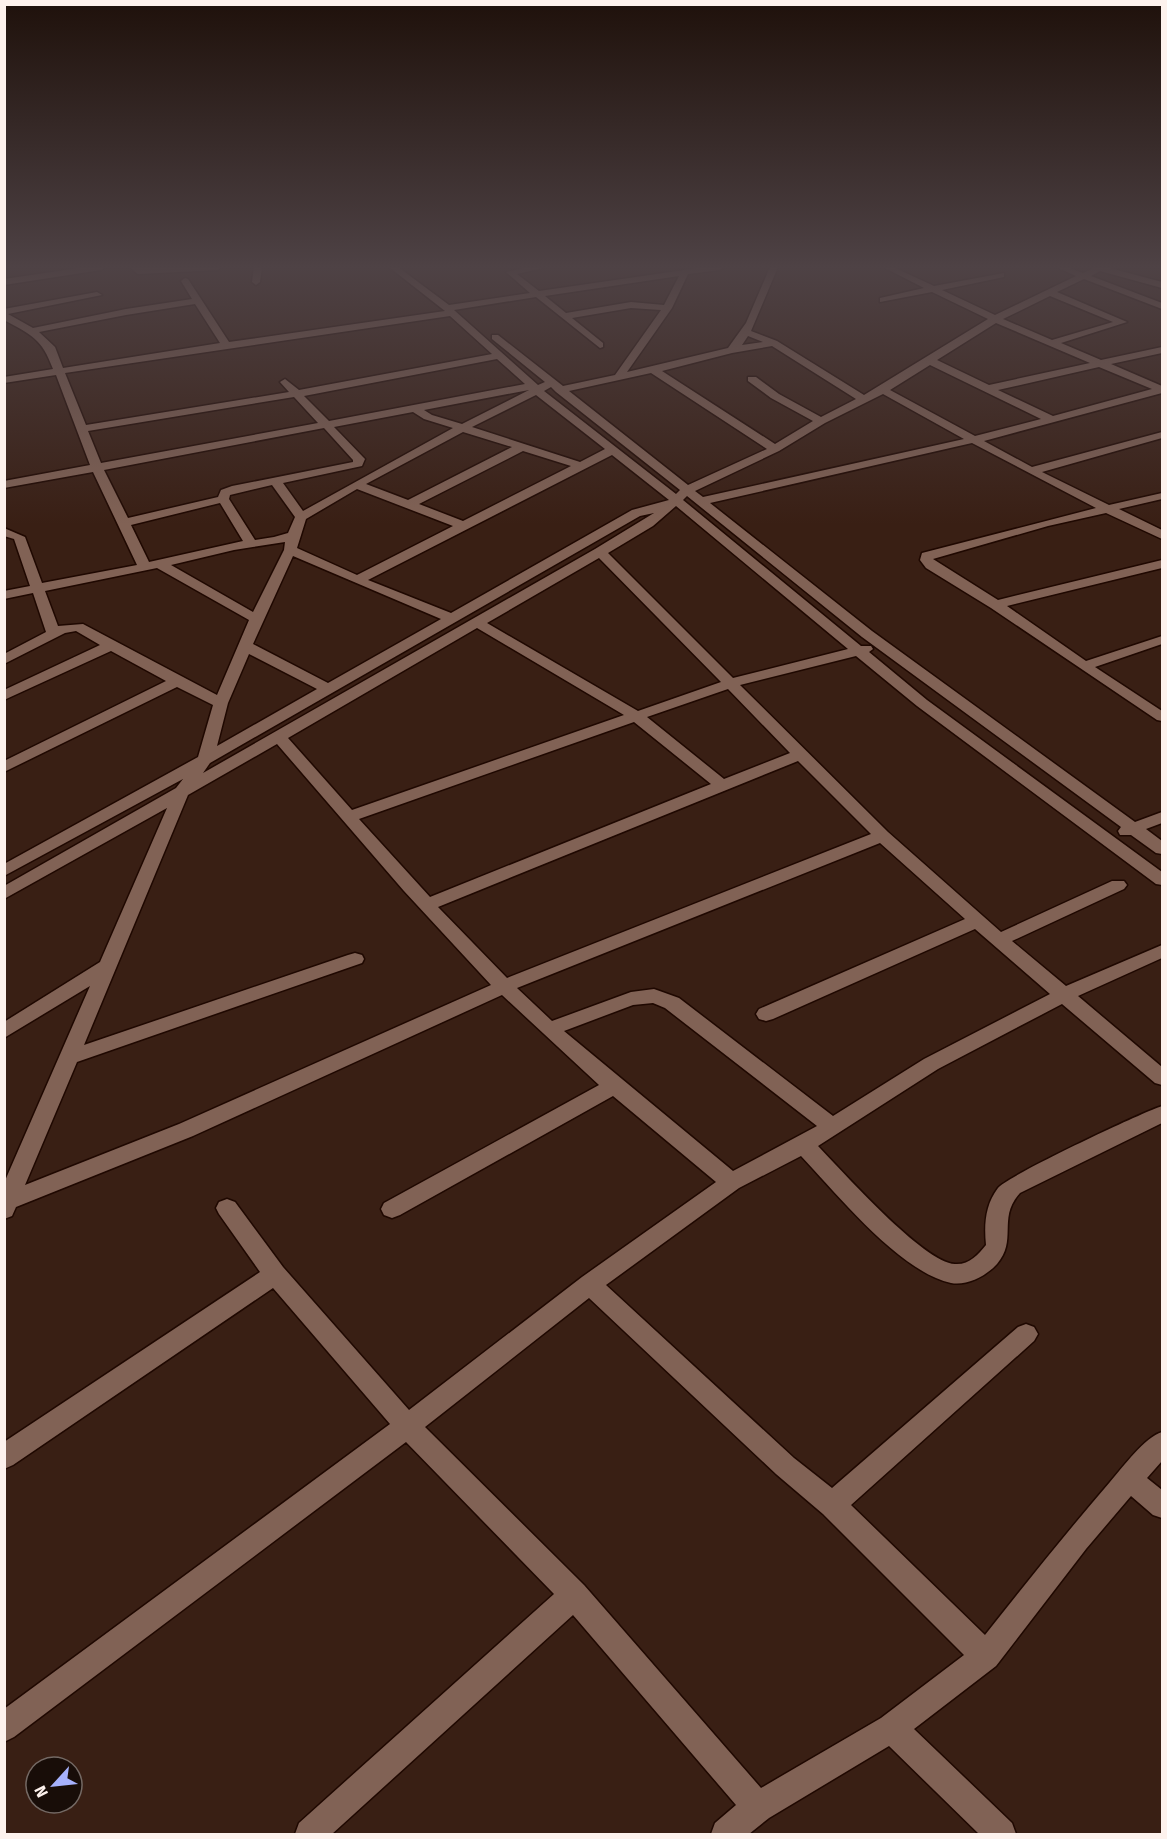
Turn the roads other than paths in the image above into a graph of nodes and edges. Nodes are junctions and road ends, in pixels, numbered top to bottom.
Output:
1 (52, 353) edge
2 (176, 353) edge
3 (496, 353) edge
4 (505, 353) edge
5 (636, 353) edge
6 (721, 353) edge
7 (790, 353) edge
8 (940, 353) edge
9 (1075, 353) edge
10 (1149, 353) edge
11 (499, 356) junction
12 (928, 360) junction
13 (1100, 363) junction
14 (653, 370) junction
15 (59, 371) junction
16 (619, 377) junction
17 (752, 379) dead end
18 (4, 380) edge
19 (285, 382) dead end
20 (546, 387) junction
21 (986, 389) junction
22 (883, 390) junction
23 (1162, 390) edge
24 (297, 394) junction
25 (863, 399) junction
26 (415, 408) junction
27 (1051, 419) junction
28 (821, 421) junction
29 (325, 424) junction
30 (463, 427) junction
31 (82, 429) junction
32 (1162, 435) edge
33 (973, 440) junction
34 (524, 446) junction
35 (614, 449) junction
36 (776, 449) junction
37 (582, 466) junction
38 (97, 468) junction
39 (1031, 471) junction
40 (275, 481) junction
41 (4, 485) edge
42 (358, 485) junction
43 (1162, 496) edge
44 (223, 499) junction
45 (676, 499) junction
46 (699, 502) junction
47 (408, 504) junction
48 (1108, 508) junction
49 (301, 517) junction
50 (123, 523) junction
51 (462, 525) junction
52 (4, 532) edge
53 (1162, 536) edge
54 (291, 542) junction
55 (252, 545) junction
56 (600, 552) junction
57 (160, 564) junction
58 (1162, 564) edge
59 (145, 567) junction
60 (357, 580) junction
61 (36, 588) junction
62 (4, 595) edge
63 (996, 605) junction
64 (454, 619) junction
65 (256, 620) junction
66 (477, 622) junction
67 (54, 634) junction
68 (1162, 640) edge
69 (108, 646) junction
70 (245, 646) junction
71 (884, 646) junction
72 (857, 650) junction
73 (4, 660) edge
74 (1084, 666) junction
75 (177, 681) junction
76 (731, 683) junction
77 (328, 689) junction
78 (4, 696) edge
79 (221, 703) junction
80 (636, 717) junction
81 (1162, 717) edge
82 (279, 736) junction
83 (801, 754) junction
84 (206, 758) junction
85 (4, 767) edge
86 (723, 786) junction
87 (181, 793) junction
88 (349, 816) junction
89 (1162, 817) edge
90 (1134, 828) junction
91 (882, 836) junction
92 (1104, 837) junction
93 (1162, 849) edge
94 (4, 871) edge
95 (1162, 880) edge
96 (1118, 885) dead end
97 (4, 894) edge
98 (427, 905) junction
99 (977, 921) junction
100 (999, 940) junction
101 (1162, 951) edge
102 (355, 959) dead end
103 (109, 965) junction
104 (505, 986) junction
105 (1063, 995) junction
106 (766, 1014) dead end
107 (549, 1029) junction
108 (4, 1031) edge
109 (70, 1057) junction
110 (1162, 1078) edge
111 (614, 1086) junction
112 (1162, 1114) edge
113 (833, 1127) junction
114 (804, 1145) junction
115 (731, 1182) junction
116 (7, 1206) edge
117 (227, 1208) dead end
118 (392, 1209) dead end
119 (275, 1274) junction
120 (590, 1284) junction
121 (1026, 1334) dead end
122 (407, 1426) junction
123 (1162, 1443) edge
124 (4, 1457) edge
125 (1129, 1479) junction
126 (832, 1504) junction
127 (1162, 1506) edge
128 (574, 1595) junction
129 (986, 1656) junction
130 (4, 1727) edge
131 (891, 1728) junction
132 (758, 1807) junction
133 (310, 1834) edge
134 (726, 1834) edge
135 (1001, 1834) edge

1 - 15 street
2 - 15 street
3 - 11 street
4 - 20 street
5 - 16 street
6 - 14 street
7 - 25 street
8 - 12 street
9 - 13 street
10 - 13 street
11 - 20 street
11 - 24 street
12 - 21 street
12 - 22 street
13 - 21 street
13 - 23 street
14 - 16 street
14 - 36 street
15 - 18 street
15 - 31 street
16 - 20 street
17 - 28 street
19 - 24 street
20 - 26 street
20 - 30 street
20 - 35 street
20 - 45 street
21 - 27 street
22 - 25 street
22 - 33 street
23 - 27 street
24 - 29 street
24 - 31 street
25 - 28 street
26 - 29 street
26 - 30 street
27 - 33 street
28 - 36 street
29 - 38 street
29 - 40 street
30 - 34 street
30 - 42 street
31 - 38 street
32 - 39 street
33 - 39 street
33 - 46 street
34 - 37 street
34 - 47 street
35 - 37 street
35 - 45 street
36 - 45 street
37 - 51 street
38 - 41 street
38 - 50 street
39 - 48 street
40 - 44 street
40 - 49 street
42 - 47 street
42 - 49 street
43 - 48 street
44 - 50 street
44 - 55 street
45 - 46 street
45 - 56 street
45 - 64 street
45 - 72 street
46 - 71 street
47 - 51 street
48 - 53 street
48 - 63 street
49 - 54 street
50 - 59 street
51 - 60 street
52 - 61 street
54 - 55 street
54 - 60 street
54 - 65 street
55 - 57 street
56 - 66 street
56 - 76 street
57 - 59 street
57 - 65 street
58 - 63 street
59 - 61 street
60 - 64 street
61 - 62 street
61 - 67 street
63 - 74 street
64 - 77 street
65 - 70 street
66 - 80 street
66 - 82 street
67 - 69 street
67 - 73 street
68 - 74 street
69 - 75 street
69 - 78 street
70 - 77 street
70 - 79 street
71 - 72 street
71 - 90 street
72 - 76 street
72 - 92 street
74 - 81 street
75 - 79 street
75 - 85 street
76 - 80 street
76 - 83 street
77 - 84 street
79 - 84 street
80 - 86 street
80 - 88 street
82 - 87 street
82 - 88 street
83 - 86 street
83 - 91 street
84 - 87 street
84 - 94 street
86 - 98 street
87 - 97 street
87 - 103 street
88 - 98 street
89 - 90 street
90 - 92 street
90 - 93 street
91 - 99 street
91 - 104 street
92 - 95 street
96 - 100 street
98 - 104 street
99 - 100 street
99 - 106 street
100 - 105 street
101 - 105 street
102 - 109 street
103 - 108 street
103 - 109 street
104 - 107 street
104 - 116 street
105 - 110 street
105 - 113 street
107 - 111 street
107 - 113 street
109 - 116 street
111 - 115 street
111 - 118 street
112 - 114 street
113 - 114 street
114 - 115 street
115 - 120 street
117 - 119 street
119 - 122 street
119 - 124 street
120 - 122 street
120 - 126 street
121 - 126 street
122 - 128 street
122 - 130 street
123 - 125 street
125 - 127 street
125 - 129 street
126 - 129 street
128 - 132 street
128 - 133 street
129 - 131 street
131 - 132 street
131 - 135 street
132 - 134 street

